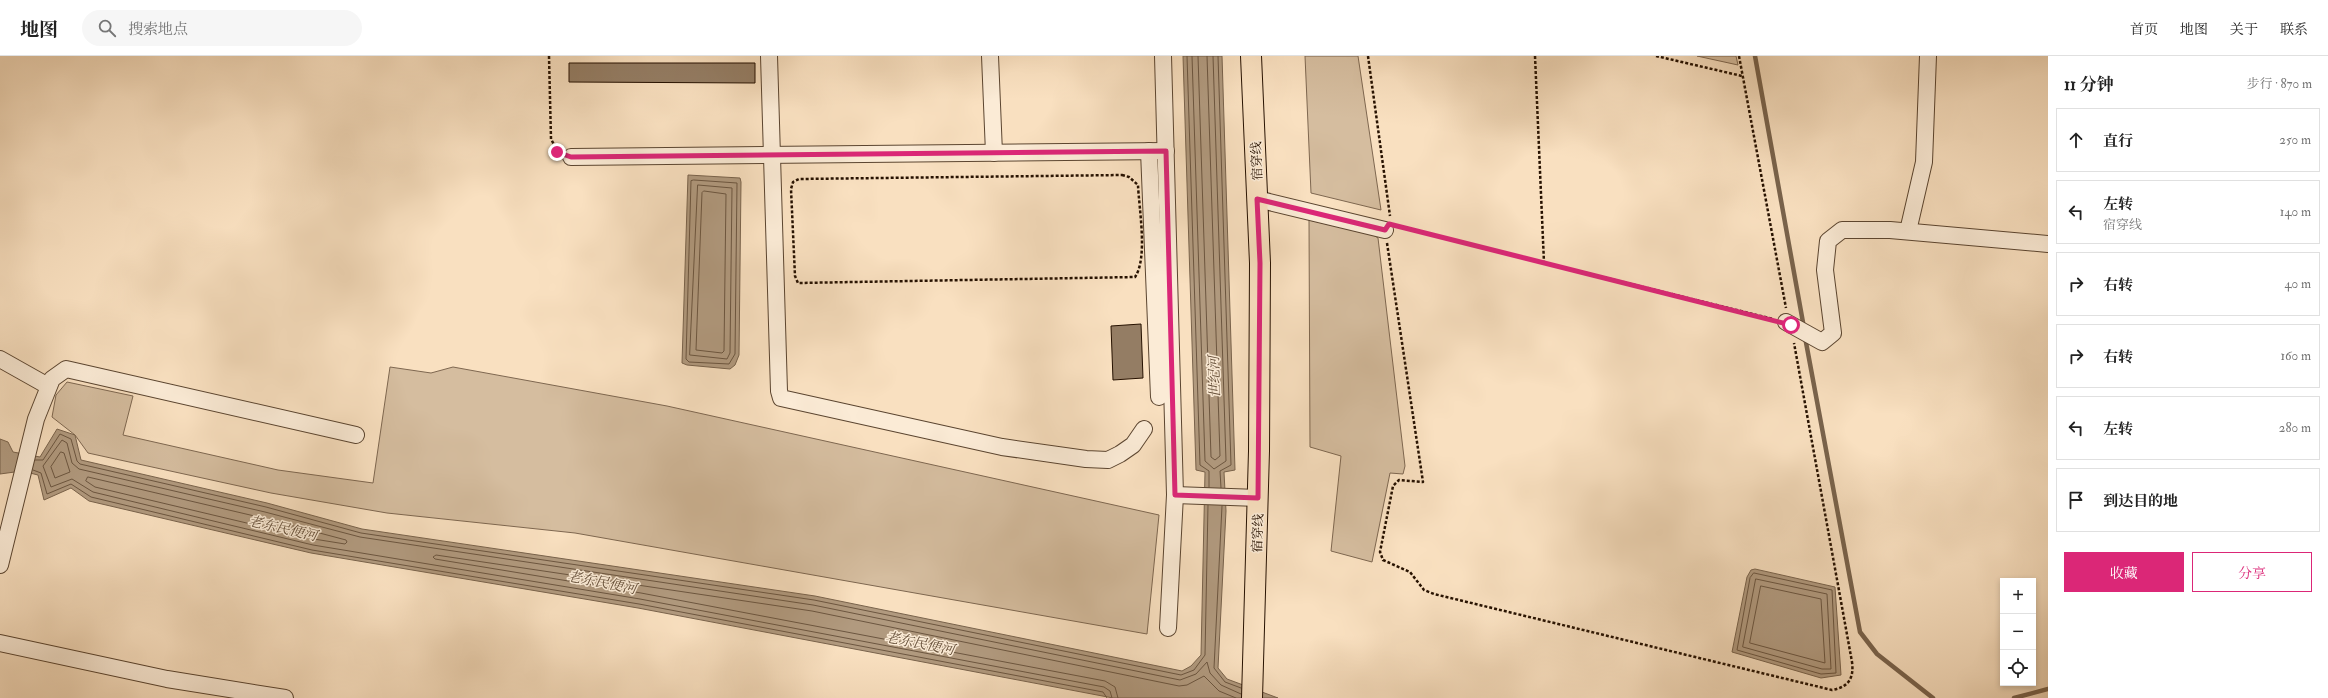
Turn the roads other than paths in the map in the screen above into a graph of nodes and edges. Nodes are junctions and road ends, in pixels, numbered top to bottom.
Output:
1 (769, 56) edge
2 (990, 56) edge
3 (1163, 56) edge
4 (1251, 56) edge
5 (1928, 56) edge
6 (1149, 151) junction
7 (1166, 151) junction
8 (994, 153) junction
9 (772, 154) junction
10 (571, 157) road end
11 (1257, 199) junction
12 (1387, 227) road end
13 (1908, 231) junction
14 (2048, 244) edge
15 (1794, 327) road end
16 (0, 359) edge
17 (48, 386) junction
18 (1159, 397) dead end
19 (1144, 429) dead end
20 (356, 435) dead end
21 (1182, 495) junction
22 (1249, 498) junction
23 (0, 565) edge
24 (1168, 628) dead end
25 (0, 643) edge
26 (0, 654) edge
27 (226, 698) edge
28 (285, 698) edge
29 (1252, 698) edge

1 - 9 street
2 - 8 street
3 - 7 street
4 - 11 main road, 宿穿线
5 - 13 street
6 - 7 street
6 - 8 street
6 - 18 street
7 - 21 street
8 - 9 street
9 - 10 street
9 - 19 street
11 - 12 street
11 - 22 main road, 宿穿线
13 - 14 street
13 - 15 street
16 - 17 street
17 - 20 street
17 - 23 street
21 - 22 street
21 - 24 street
22 - 29 main road, 宿穿线
25 - 28 street
26 - 27 street

